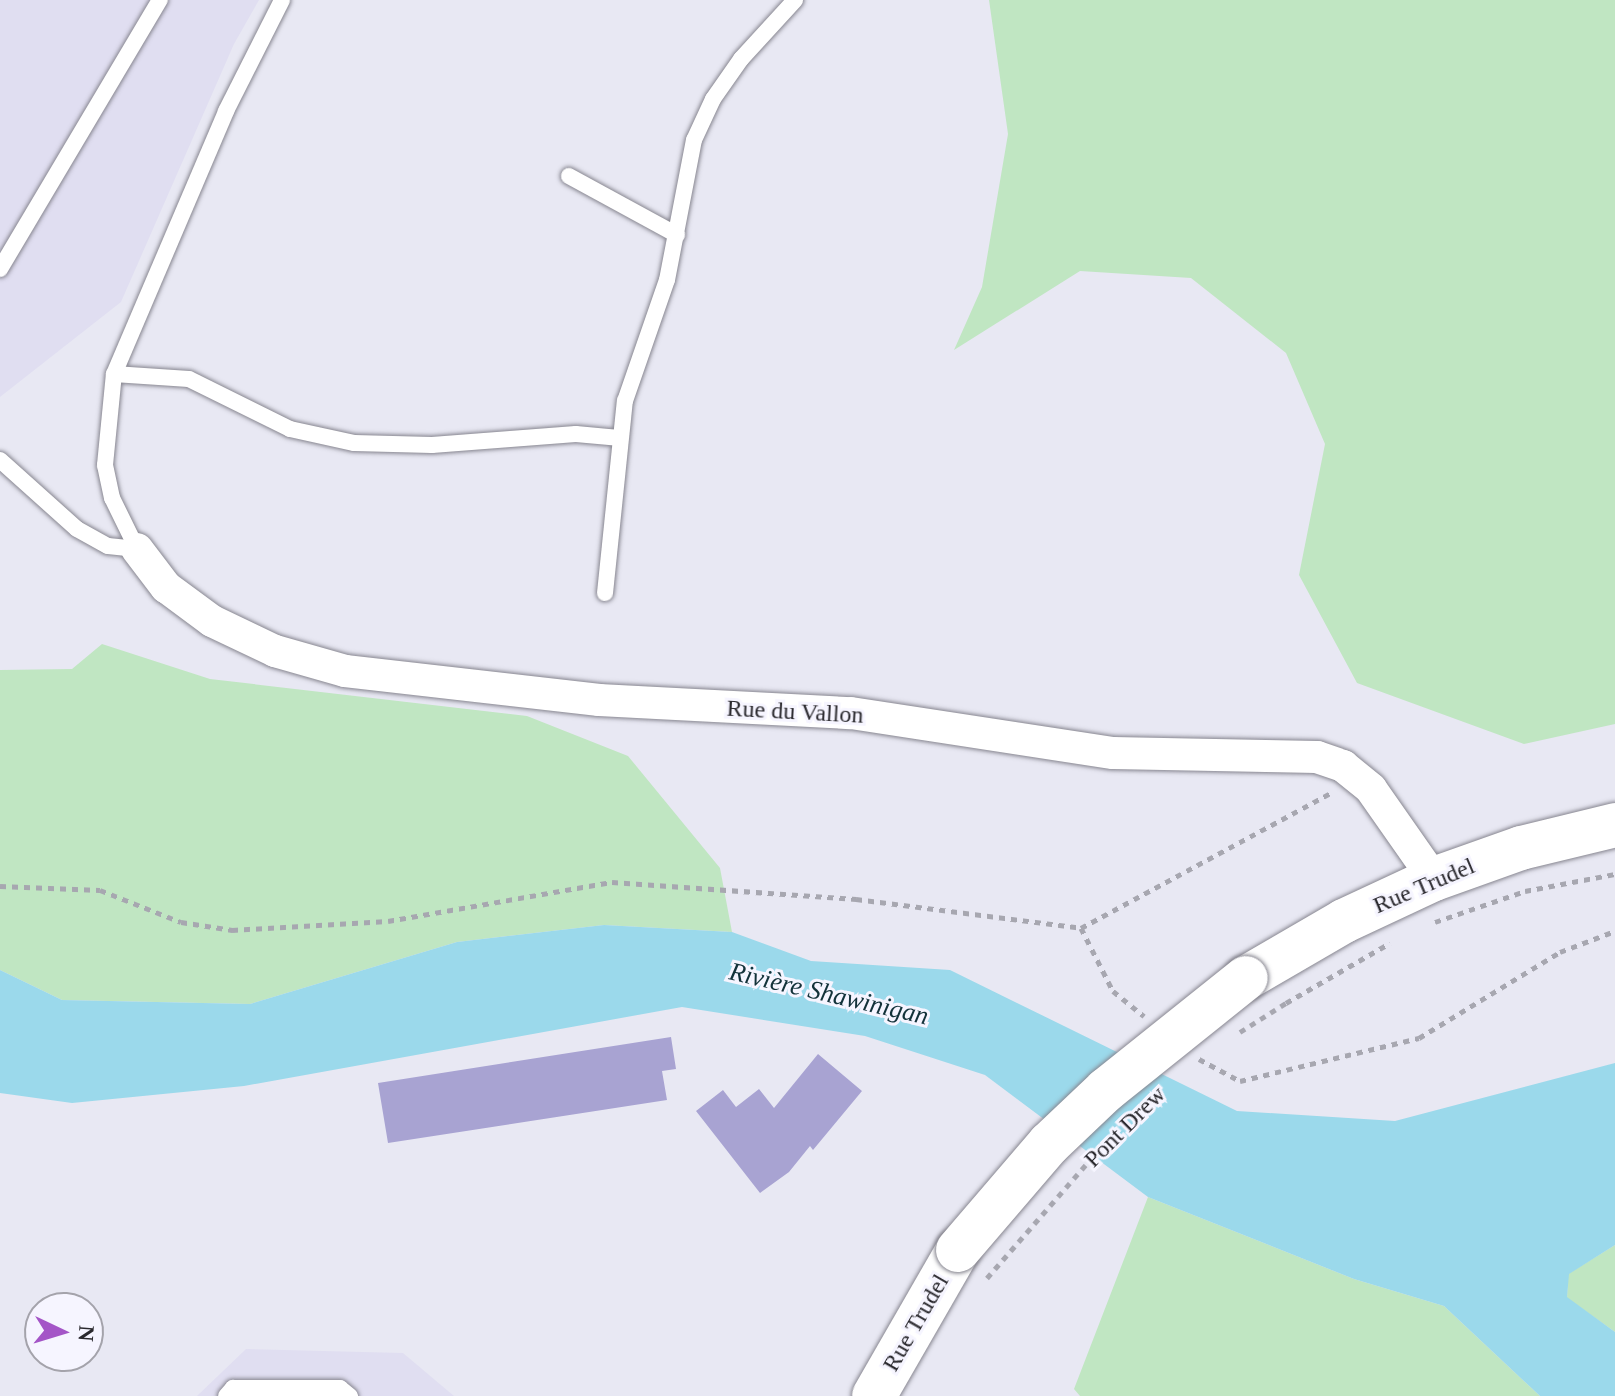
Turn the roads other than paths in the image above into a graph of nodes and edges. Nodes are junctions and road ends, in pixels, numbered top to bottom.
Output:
1 (160, 0) edge
2 (282, 0) edge
3 (795, 0) edge
4 (569, 176) dead end
5 (677, 235) junction
6 (0, 269) edge
7 (114, 374) junction
8 (620, 438) junction
9 (0, 460) edge
10 (137, 549) junction
11 (605, 593) dead end
12 (1614, 843) edge
13 (1434, 879) junction
14 (1246, 978) joint
15 (973, 1264) joint
16 (226, 1396) edge
17 (350, 1396) edge
18 (874, 1396) edge

1 - 6 lane
2 - 7 lane
3 - 5 lane
4 - 5 lane
5 - 8 lane
7 - 8 lane
7 - 10 lane
8 - 11 lane
9 - 10 lane
10 - 13 street, Rue du Vallon
12 - 13 main road, Rue Trudel
13 - 14 main road, Rue Trudel
14 - 15 main road, Pont Drew, bridge
15 - 18 main road, Rue Trudel
16 - 17 lane

